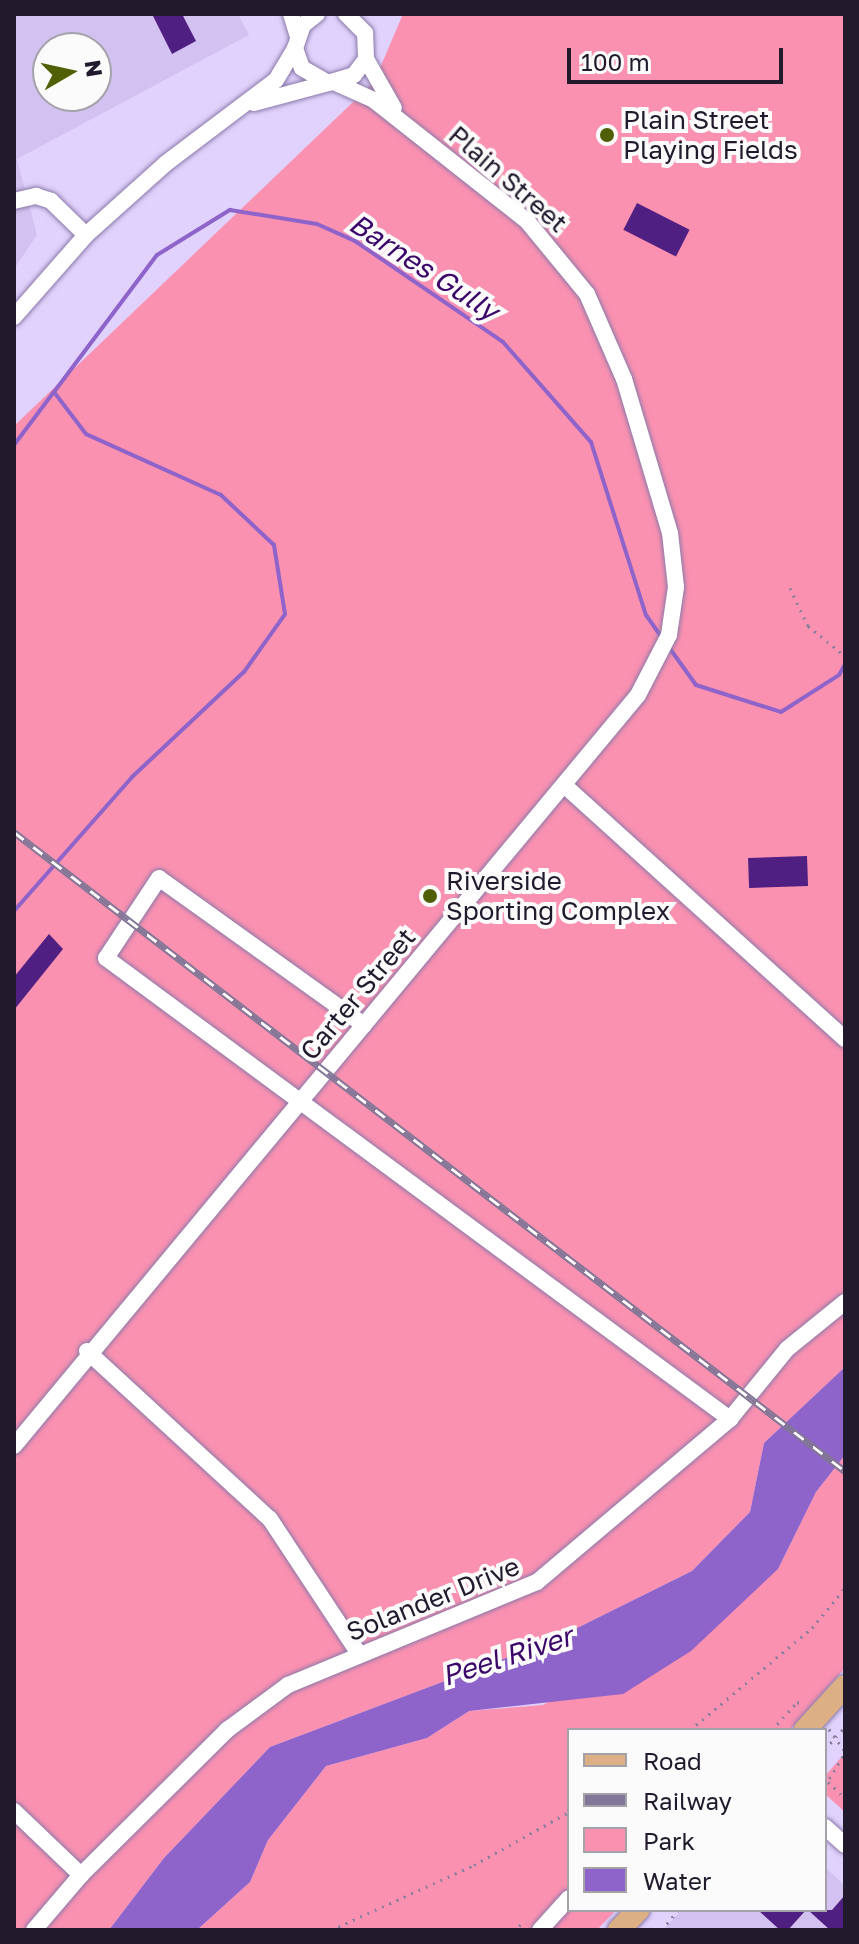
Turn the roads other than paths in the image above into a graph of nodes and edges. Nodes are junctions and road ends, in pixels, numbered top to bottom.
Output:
1 (291, 14) edge
2 (317, 14) edge
3 (346, 14) edge
4 (367, 14) edge
5 (296, 41) junction
6 (366, 51) junction
7 (332, 83) junction
8 (244, 105) junction
9 (404, 123) junction
10 (14, 201) edge
11 (86, 235) junction
12 (14, 317) edge
13 (648, 453) joint
14 (564, 785) junction
15 (364, 1025) junction
16 (845, 1039) edge
17 (302, 1099) junction
18 (845, 1302) edge
19 (87, 1351) junction
20 (730, 1419) junction
21 (14, 1446) edge
22 (359, 1654) junction
23 (845, 1686) edge
24 (807, 1728) edge
25 (14, 1811) edge
26 (827, 1829) edge
27 (845, 1845) edge
28 (81, 1875) junction
29 (567, 1900) edge
30 (636, 1912) edge
31 (34, 1930) edge
32 (540, 1930) edge
33 (619, 1930) edge

1 - 5 street
2 - 5 street
3 - 6 street, Plain Street
4 - 6 street
5 - 7 street, Plain Street
5 - 8 street
6 - 7 street
6 - 9 street, Plain Street
7 - 8 street
7 - 9 street, Plain Street
8 - 11 street
9 - 13 street, Plain Street
10 - 11 street
11 - 12 street
13 - 14 street, Carter Street
14 - 15 street, Carter Street
14 - 16 street
15 - 17 street, Carter Street
15 - 17 street
17 - 19 street, Carter Street
17 - 20 street
18 - 20 street, Solander Drive
19 - 21 street, Carter Street
19 - 22 street
20 - 22 street, Solander Drive
22 - 28 street, Solander Drive
23 - 24 main road
25 - 28 street
26 - 27 street
28 - 31 street, Solander Drive
29 - 32 street
30 - 33 main road

